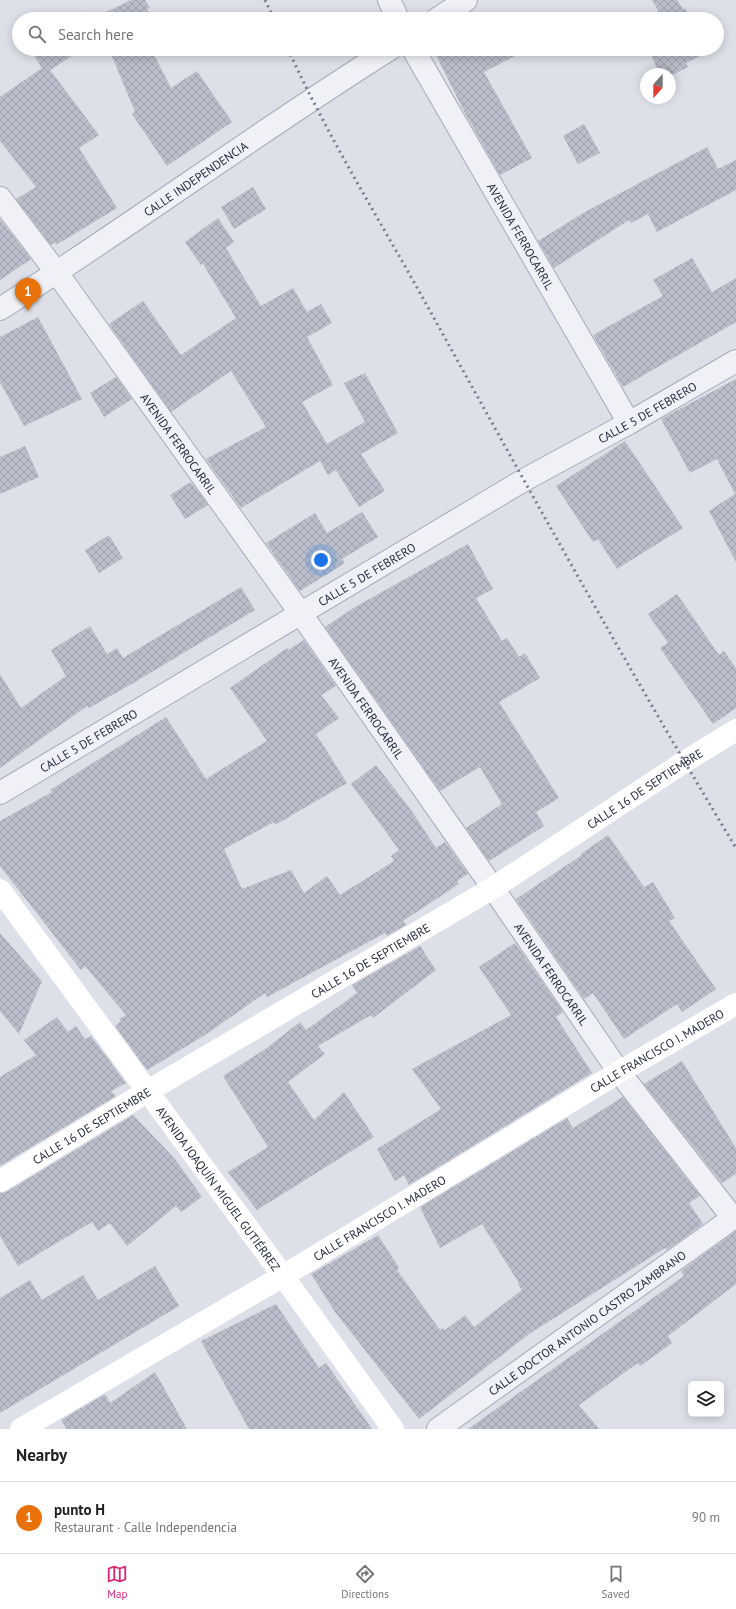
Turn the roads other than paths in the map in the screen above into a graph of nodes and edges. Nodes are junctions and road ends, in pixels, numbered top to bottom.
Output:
1 (389, 0) edge
2 (466, 0) edge
3 (395, 12) edge
4 (448, 12) edge
5 (379, 56) edge
6 (417, 56) edge
7 (0, 198) edge
8 (57, 273) junction
9 (0, 309) edge
10 (736, 361) edge
11 (629, 423) junction
12 (301, 614) junction
13 (736, 730) edge
14 (0, 793) edge
15 (493, 888) junction
16 (0, 890) edge
17 (735, 1008) edge
18 (619, 1072) junction
19 (148, 1091) junction
20 (0, 1181) edge
21 (734, 1217) edge
22 (283, 1276) junction
23 (21, 1429) edge
24 (393, 1429) edge
25 (438, 1429) edge

1 - 3 street
2 - 4 street
5 - 8 street, CALLE INDEPENDENCIA
6 - 11 street, AVENIDA FERROCARRIL
7 - 8 street, AVENIDA FERROCARRIL
8 - 9 street, CALLE INDEPENDENCIA
8 - 12 street, AVENIDA FERROCARRIL
10 - 11 street, CALLE 5 DE FEBRERO
11 - 12 street, CALLE 5 DE FEBRERO
12 - 14 street, CALLE 5 DE FEBRERO
12 - 15 street, AVENIDA FERROCARRIL
13 - 15 main road, CALLE 16 DE SEPTIEMBRE
15 - 18 street, AVENIDA FERROCARRIL
15 - 19 main road, CALLE 16 DE SEPTIEMBRE
16 - 19 main road, AVENIDA JOAQUÍN MIGUEL GUTIÉRREZ
17 - 18 main road, CALLE FRANCISCO I. MADERO
18 - 21 street, AVENIDA FERROCARRIL
18 - 22 main road, CALLE FRANCISCO I. MADERO
19 - 20 main road, CALLE 16 DE SEPTIEMBRE
19 - 22 main road, AVENIDA JOAQUÍN MIGUEL GUTIÉRREZ
21 - 25 street, CALLE DOCTOR ANTONIO CASTRO ZAMBRANO
22 - 23 main road, CALLE FRANCISCO I. MADERO
22 - 24 main road, AVENIDA JOAQUÍN MIGUEL GUTIÉRREZ

